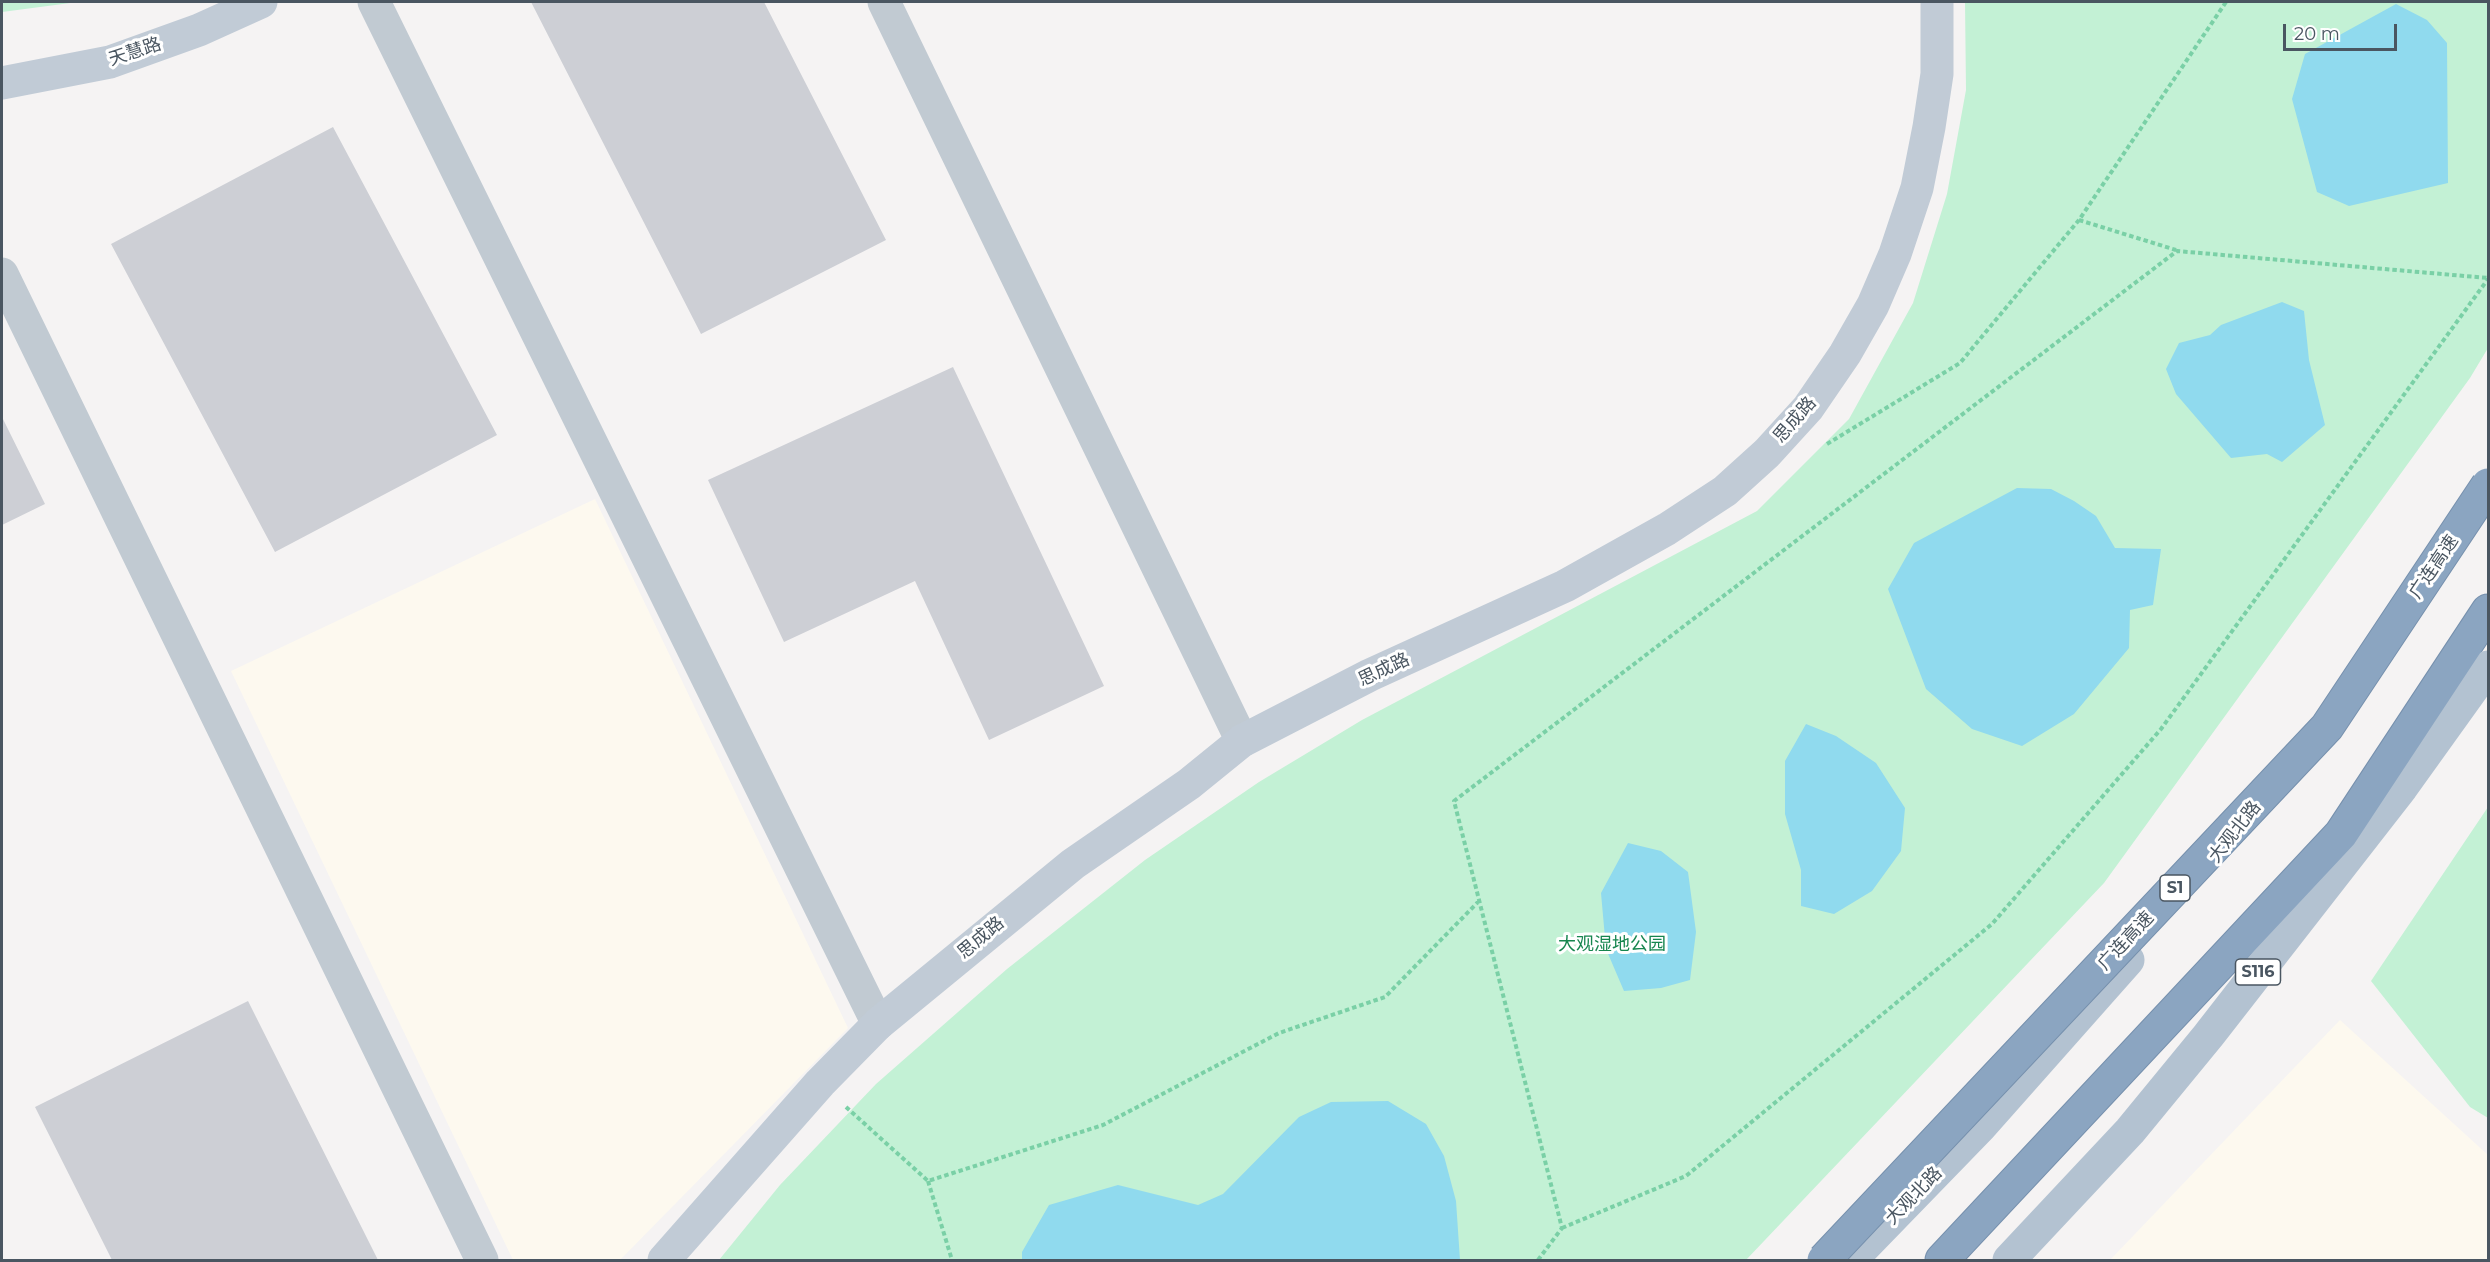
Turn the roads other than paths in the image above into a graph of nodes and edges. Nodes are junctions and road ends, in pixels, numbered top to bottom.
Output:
1 (261, 2) edge
2 (374, 2) edge
3 (884, 2) edge
4 (1937, 2) edge
5 (2, 83) edge
6 (2, 274) edge
7 (2488, 484) edge
8 (2488, 610) edge
9 (2488, 667) edge
10 (1242, 741) junction
11 (878, 1024) junction
12 (482, 1260) edge
13 (664, 1260) edge
14 (1824, 1260) edge
15 (1851, 1260) edge
16 (1941, 1260) edge
17 (2009, 1260) edge

1 - 5 street, 天慧路
2 - 11 street
3 - 10 street
4 - 10 street, 思成路
6 - 12 street
7 - 14 highway, 广连高速 / S1, bridge
7 - 15 main road, 大观北路
8 - 16 highway
9 - 17 main road, S116
10 - 11 street, 思成路
11 - 13 street, 思成路

